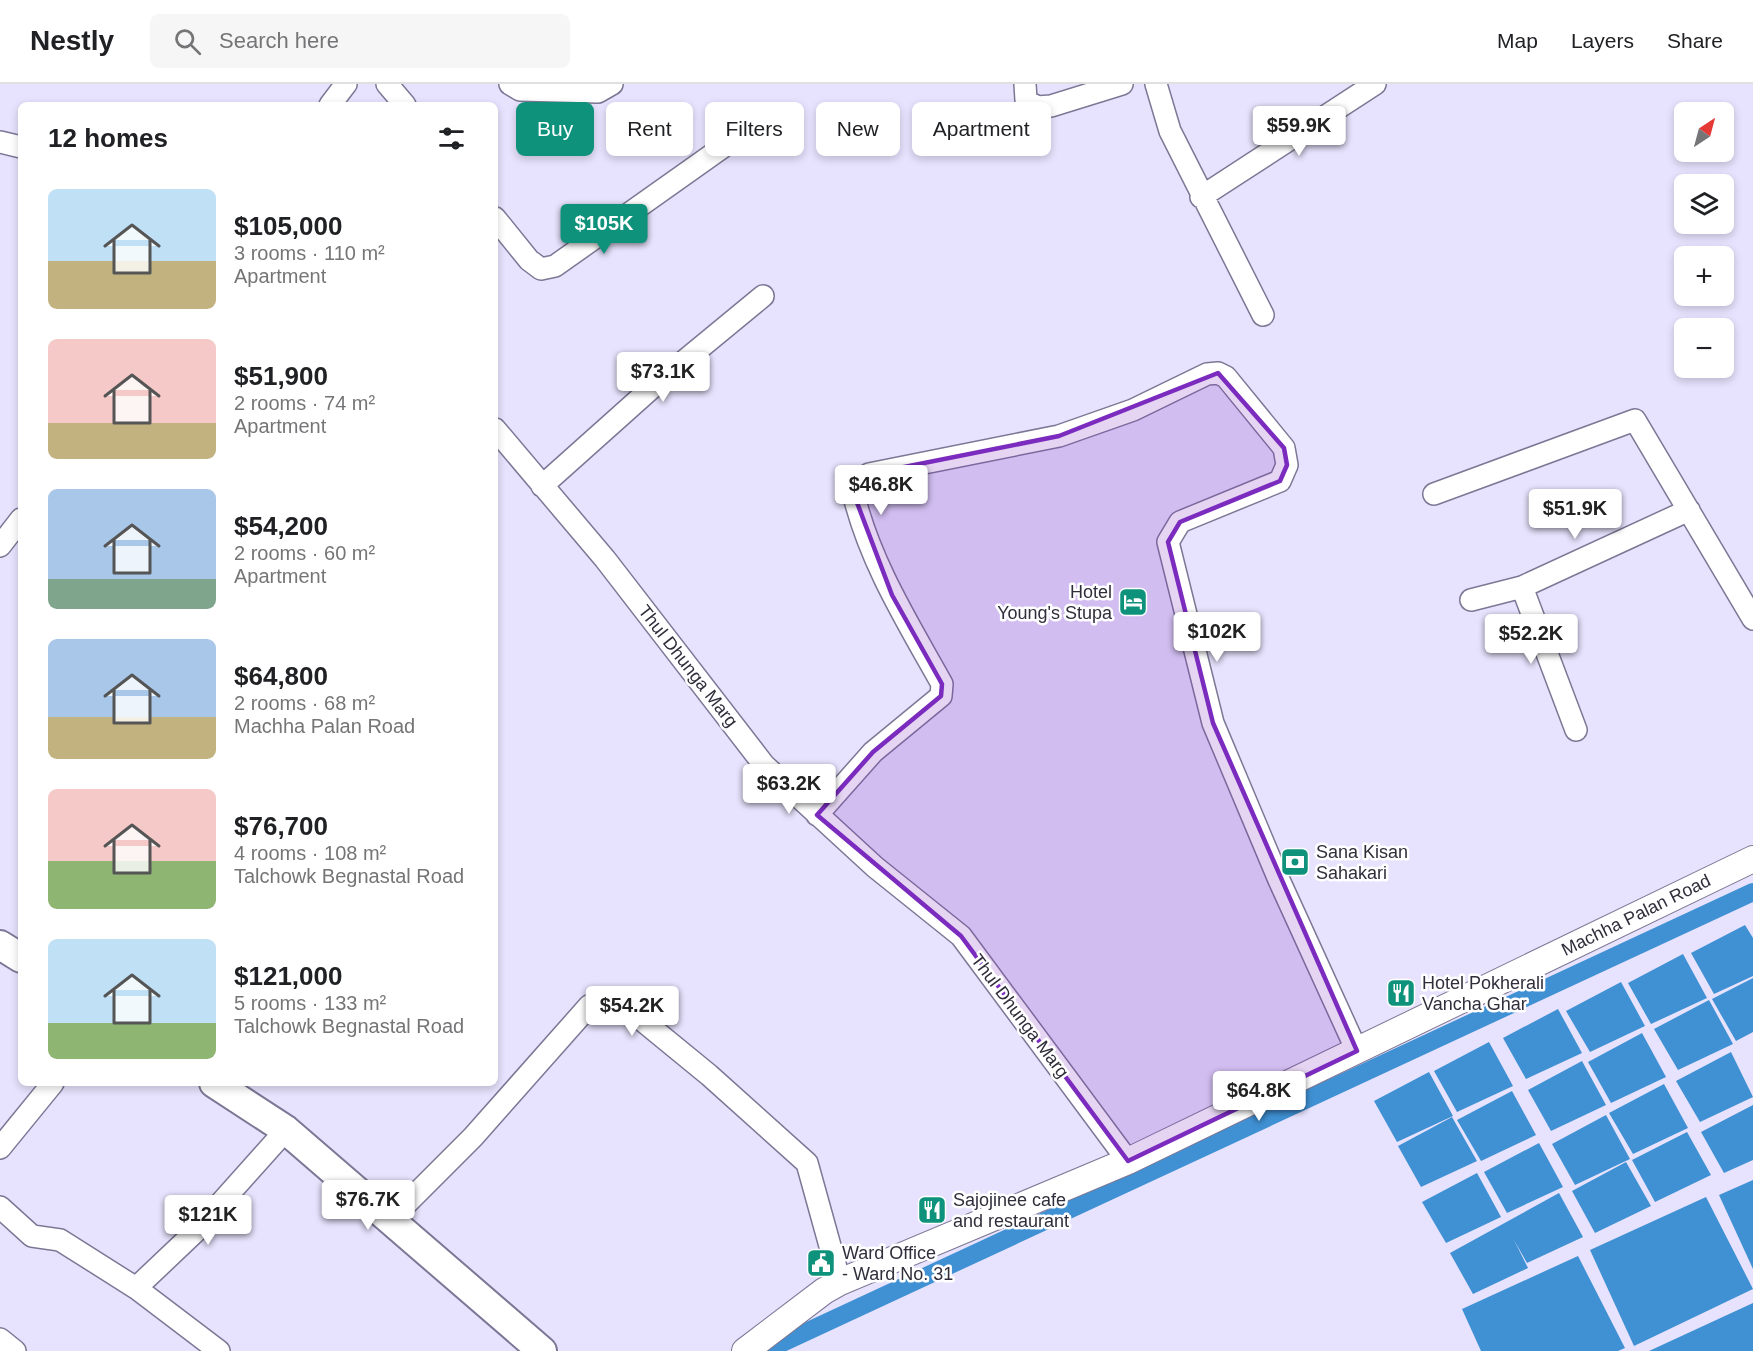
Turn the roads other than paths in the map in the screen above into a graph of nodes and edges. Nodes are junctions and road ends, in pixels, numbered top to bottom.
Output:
1 (346, 84) edge
2 (387, 84) edge
3 (510, 84) edge
4 (612, 84) edge
5 (1024, 84) edge
6 (1122, 84) edge
7 (1156, 84) edge
8 (1375, 84) edge
9 (332, 102) edge
10 (402, 102) edge
11 (0, 142) edge
12 (18, 146) edge
13 (710, 156) edge
14 (1201, 197) junction
15 (498, 222) edge
16 (763, 296) dead end
17 (1263, 315) dead end
18 (498, 433) edge
19 (542, 486) junction
20 (1434, 494) dead end
21 (1689, 510) junction
22 (18, 523) edge
23 (0, 546) edge
24 (1522, 587) junction
25 (1471, 600) dead end
26 (1753, 619) edge
27 (1576, 730) dead end
28 (817, 815) junction
29 (1753, 859) edge
30 (0, 945) edge
31 (18, 956) edge
32 (1357, 1051) junction
33 (51, 1086) edge
34 (219, 1086) edge
35 (286, 1130) junction
36 (0, 1148) edge
37 (1128, 1161) junction
38 (0, 1207) edge
39 (390, 1220) junction
40 (840, 1282) junction
41 (136, 1288) junction
42 (0, 1339) edge
43 (15, 1351) edge
44 (219, 1351) edge
45 (542, 1351) edge
46 (745, 1351) edge

1 - 9 street
2 - 10 street
3 - 4 street
5 - 6 street
7 - 14 street
8 - 14 street
11 - 12 street
13 - 15 street
14 - 17 street
16 - 19 street
18 - 19 street, Thul Dhunga Marg
19 - 28 street, Thul Dhunga Marg
20 - 21 street
21 - 24 street
21 - 26 street
22 - 23 street
24 - 25 street
24 - 27 street
28 - 32 street
28 - 37 street, Thul Dhunga Marg
29 - 32 street, Machha Palan Road
30 - 31 main road
32 - 37 street, Machha Palan Road
33 - 36 street
34 - 35 main road
35 - 39 main road
35 - 41 street
37 - 40 street, Machha Palan Road
38 - 41 street
39 - 40 street
39 - 45 main road
40 - 46 street, Machha Palan Road
41 - 44 street
42 - 43 street

